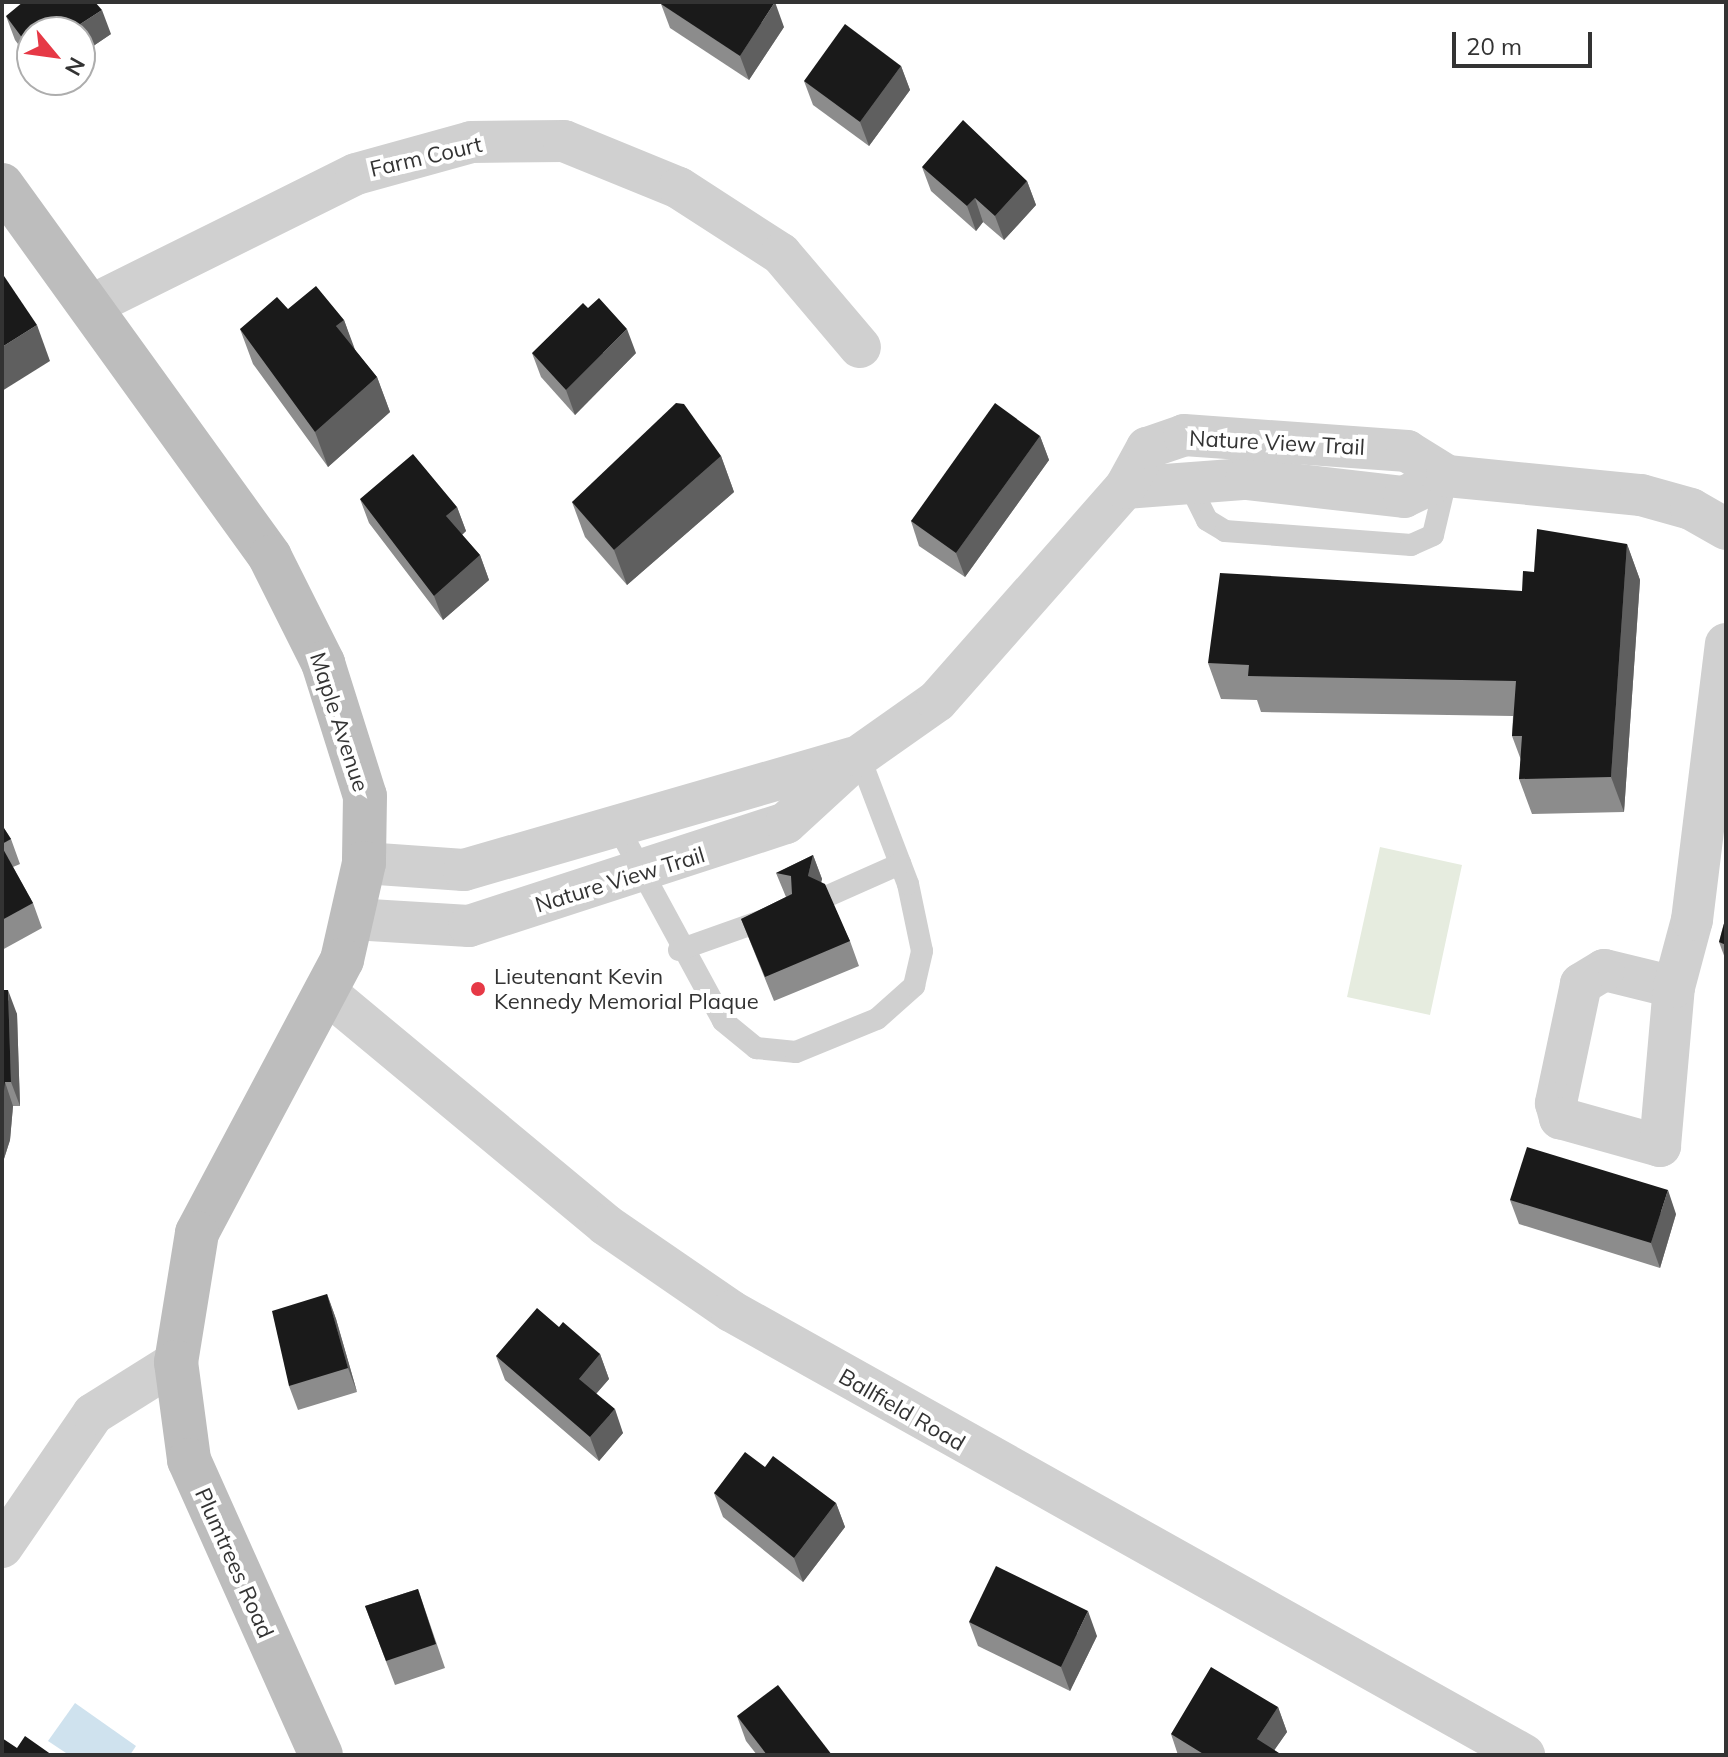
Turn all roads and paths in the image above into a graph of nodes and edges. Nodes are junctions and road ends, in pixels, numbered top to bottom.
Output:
1 (2, 185) edge
2 (94, 304) junction
3 (860, 347) dead end
4 (1447, 476) junction
5 (1125, 488) junction
6 (1726, 529) edge
7 (1726, 644) edge
8 (859, 756) junction
9 (620, 831) junction
10 (364, 863) junction
11 (900, 864) junction
12 (642, 874) junction
13 (830, 895) edge
14 (790, 910) edge
15 (353, 919) junction
16 (679, 950) junction
17 (1674, 987) dead end
18 (328, 994) junction
19 (176, 1362) junction
20 (2, 1547) edge
21 (321, 1755) edge
22 (1524, 1755) edge

1 - 2 main road, Maple Avenue
2 - 3 street, Farm Court
2 - 10 main road, Maple Avenue
4 - 5 street, Nature View Trail
4 - 5 street, Nature View Trail
4 - 6 street, Nature View Trail
5 - 8 street, Nature View Trail
7 - 17 street
8 - 9 street, Nature View Trail
8 - 11 lane
8 - 12 street, Nature View Trail
9 - 10 street, Nature View Trail
9 - 12 lane
10 - 15 main road, Maple Avenue
11 - 13 lane
11 - 16 lane
12 - 15 street, Nature View Trail
12 - 16 lane
14 - 16 lane
15 - 18 main road, Maple Avenue
18 - 19 main road, Maple Avenue
18 - 22 street, Ballfield Road
19 - 20 street
19 - 21 main road, Plumtrees Road

